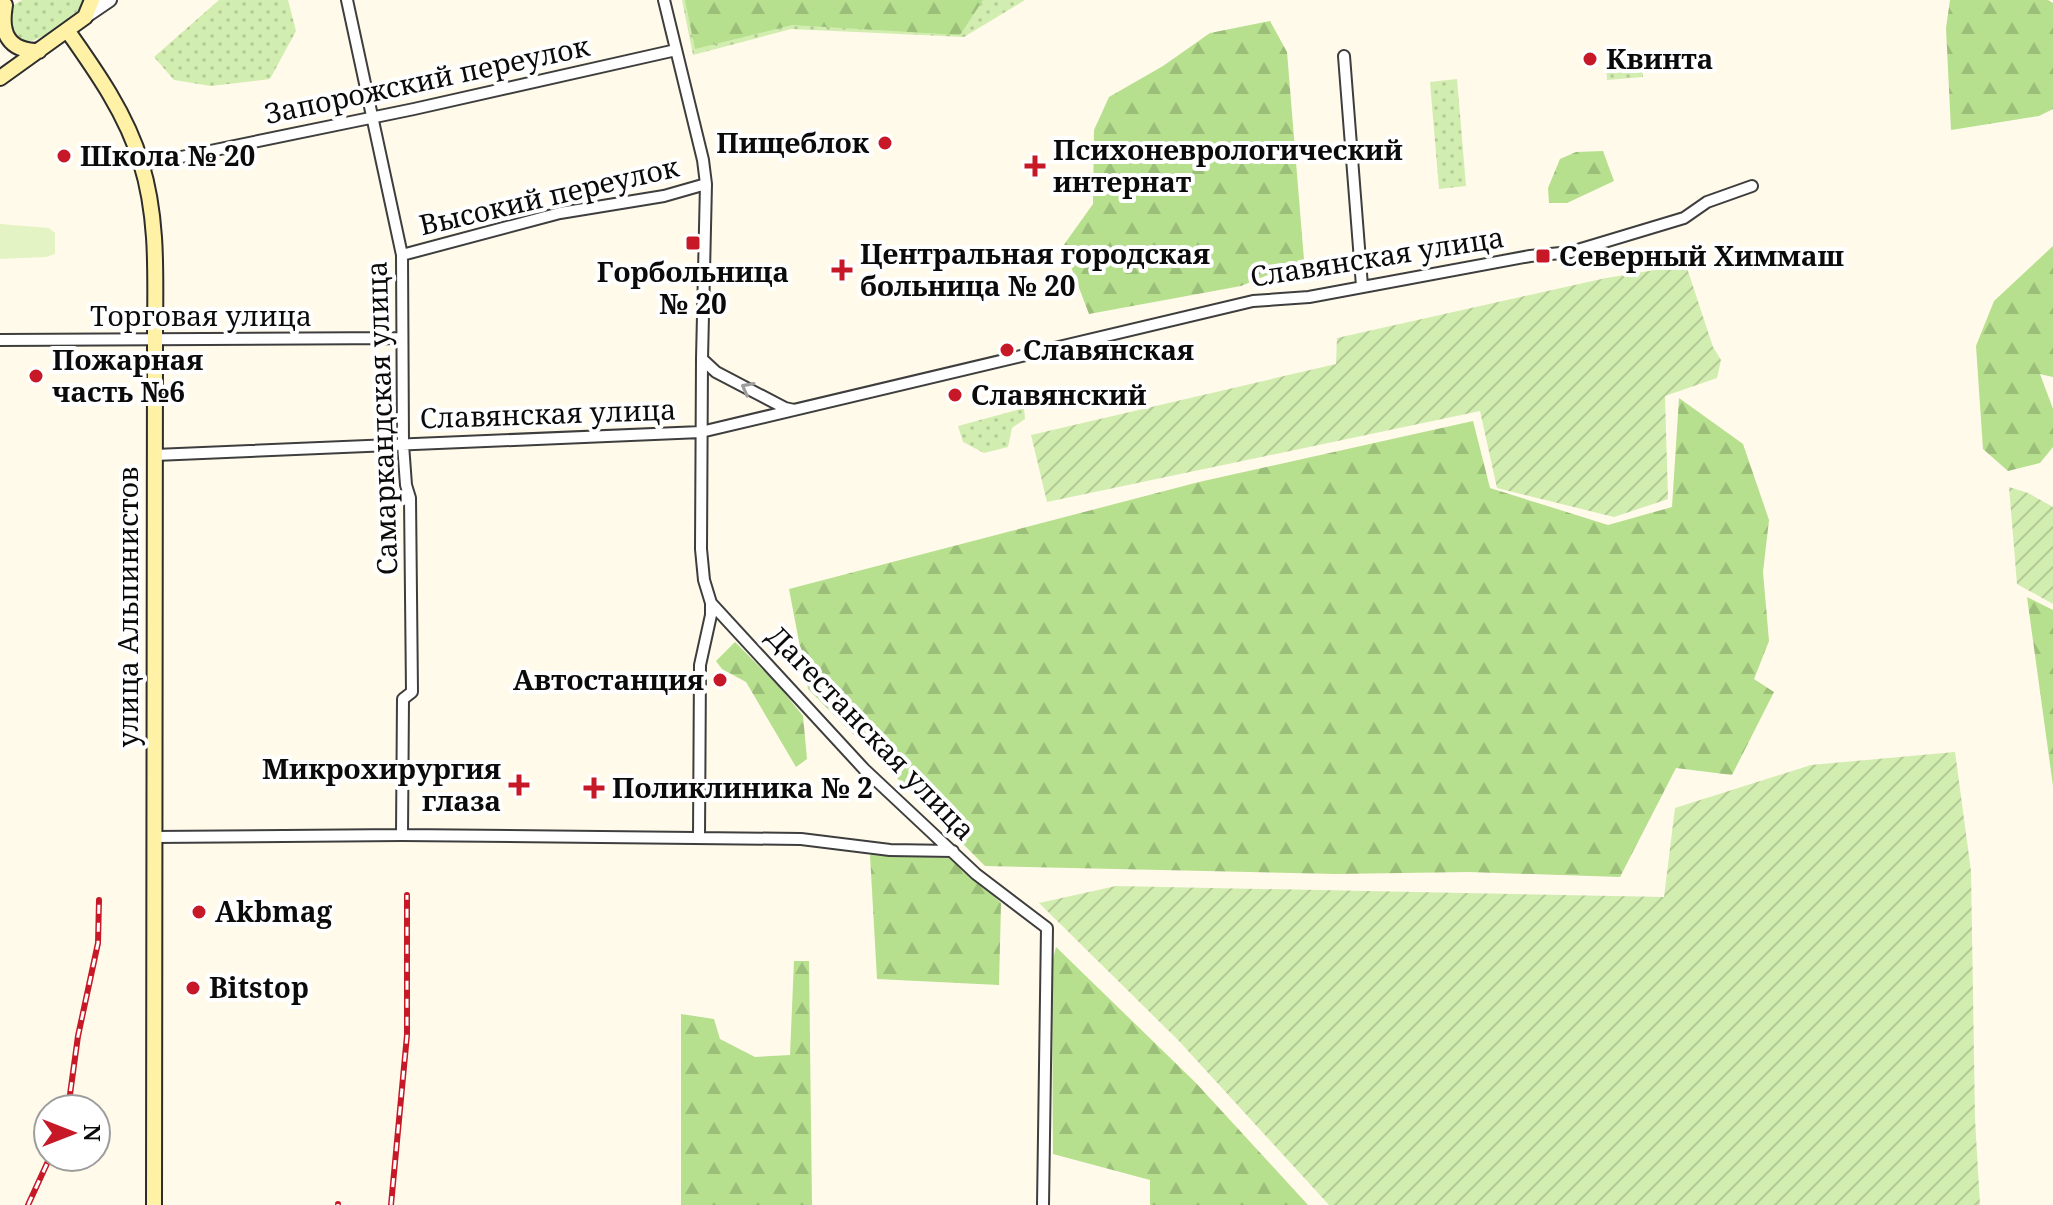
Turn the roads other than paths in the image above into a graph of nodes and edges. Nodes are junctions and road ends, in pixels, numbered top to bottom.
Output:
1 (92, 0) edge
2 (110, 0) edge
3 (347, 0) edge
4 (664, 0) edge
5 (6, 4) edge
6 (85, 17) junction
7 (67, 30) junction
8 (676, 50) junction
9 (39, 51) junction
10 (1344, 56) dead end
11 (0, 78) edge
12 (371, 118) junction
13 (142, 165) junction
14 (706, 184) junction
15 (1752, 186) dead end
16 (402, 255) junction
17 (1362, 286) junction
18 (402, 338) junction
19 (0, 340) edge
20 (155, 340) junction
21 (702, 359) junction
22 (797, 410) junction
23 (701, 432) junction
24 (403, 444) junction
25 (155, 455) junction
26 (711, 603) junction
27 (402, 835) junction
28 (154, 837) junction
29 (699, 837) junction
30 (953, 851) junction
31 (154, 1205) edge
32 (1043, 1205) edge

1 - 6 main road
2 - 6 street
3 - 12 street, Самаркандская улица
4 - 8 street, Дагестанская улица
5 - 9 main road
6 - 7 main road
7 - 9 main road
7 - 13 main road, улица Альпинистов
8 - 12 street, Запорожский переулок
8 - 14 street, Дагестанская улица
9 - 11 main road
10 - 17 street
12 - 13 street, Запорожский переулок
12 - 16 street, Самаркандская улица
13 - 20 main road, улица Альпинистов
14 - 16 street, Высокий переулок
14 - 21 street, Дагестанская улица
15 - 17 street, Славянская улица
16 - 18 street, Самаркандская улица
17 - 22 street, Славянская улица
18 - 20 street, Торговая улица
18 - 24 street, Самаркандская улица
19 - 20 street, Торговая улица
20 - 25 main road, улица Альпинистов
22 -> 21 street
21 - 23 street, Дагестанская улица
22 - 23 street, Славянская улица
23 - 24 street, Славянская улица
23 - 26 street, Дагестанская улица
24 - 25 street, Славянская улица
24 - 27 street, Самаркандская улица
25 - 28 main road, улица Альпинистов
26 - 29 street, Дагестанская улица
26 - 30 street, Дагестанская улица
27 - 28 street
27 - 29 street
28 - 31 main road, улица Альпинистов
29 - 30 street
30 - 32 street, Дагестанская улица

